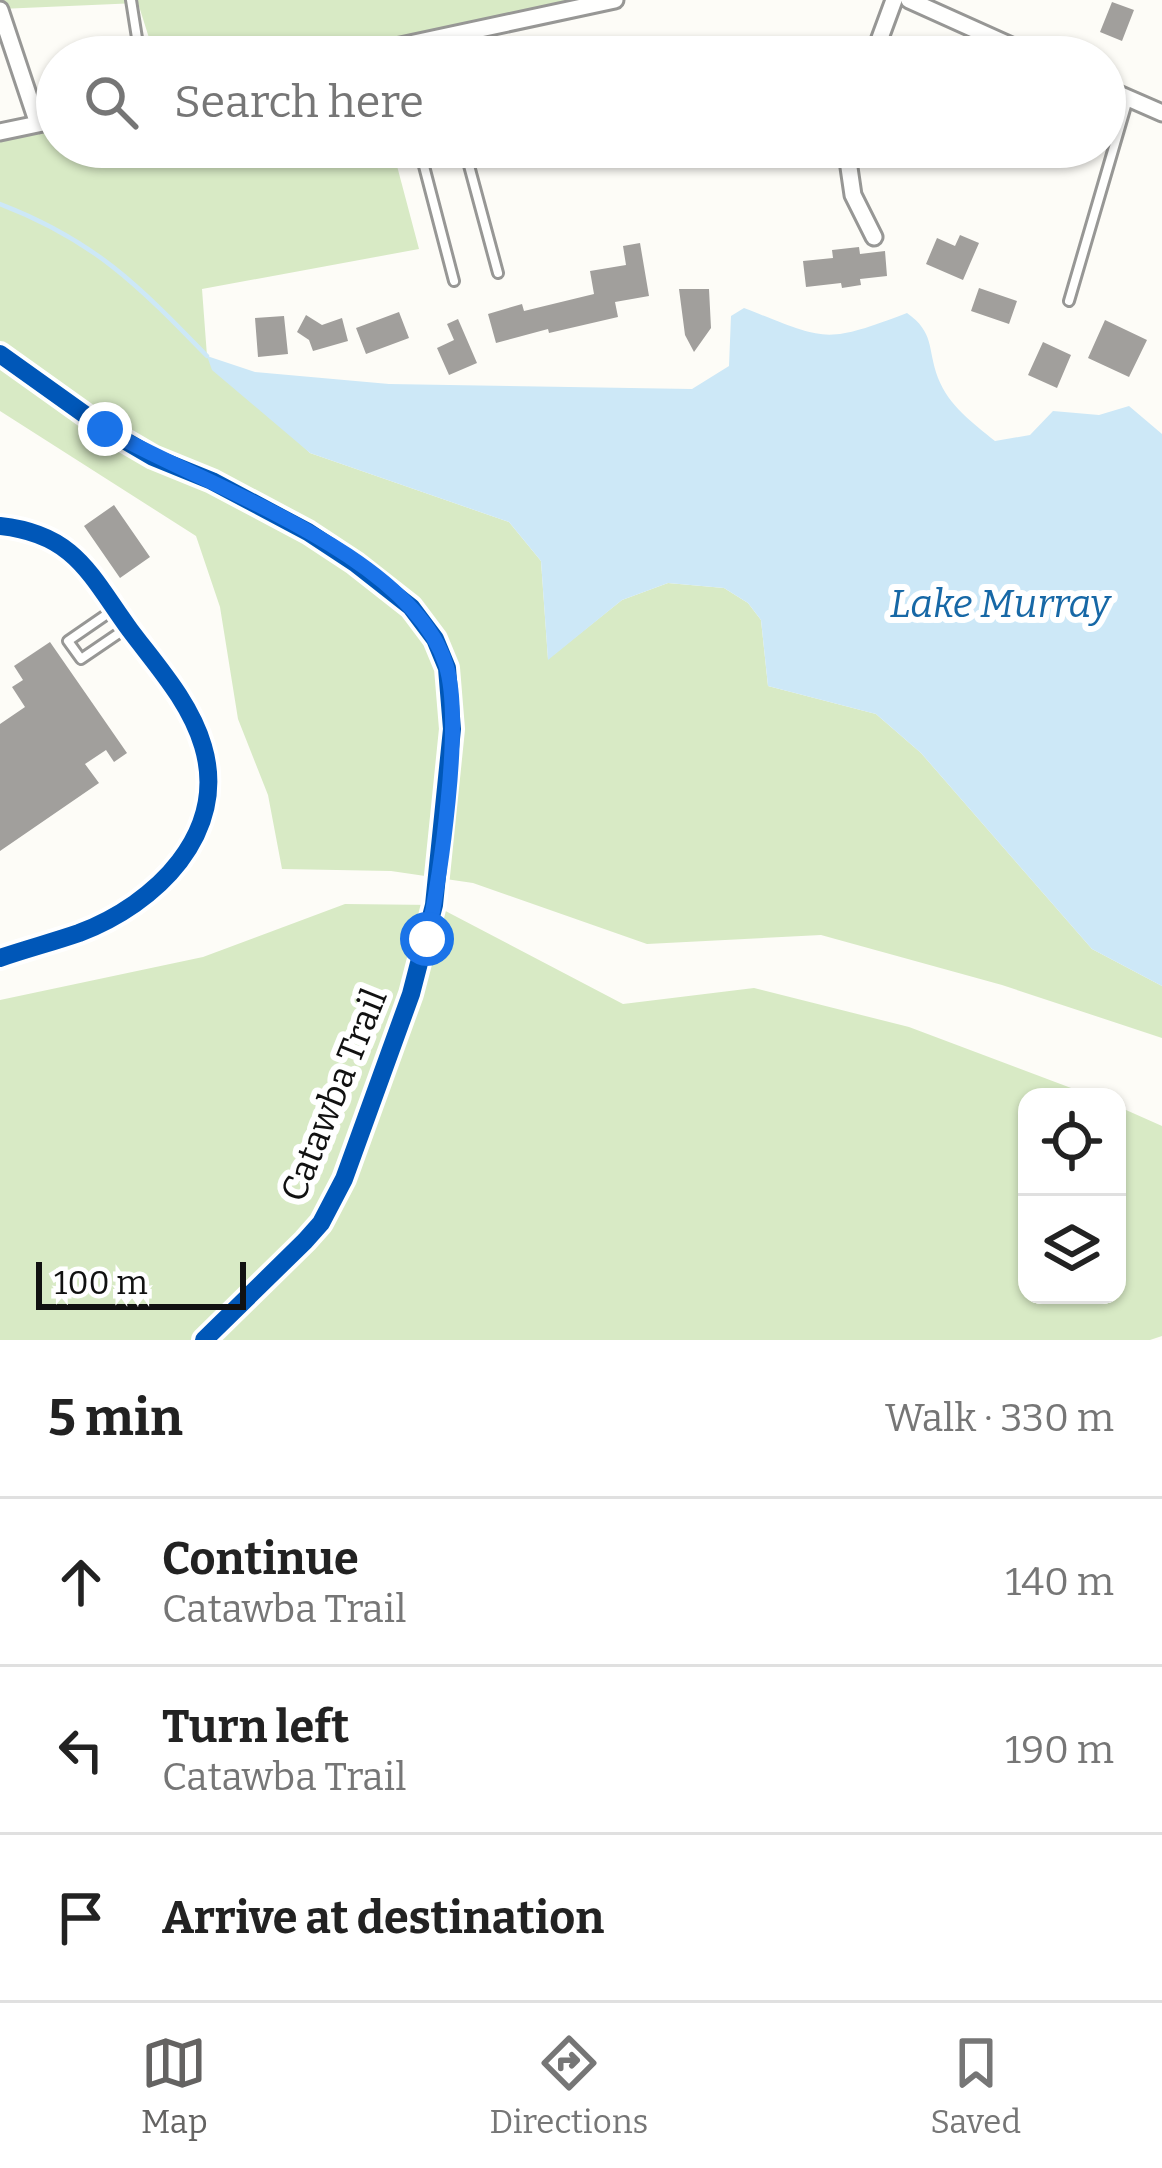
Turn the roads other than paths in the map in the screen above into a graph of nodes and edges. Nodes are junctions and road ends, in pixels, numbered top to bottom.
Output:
1 (131, 0) edge
2 (614, 0) edge
3 (894, 0) edge
4 (909, 0) edge
5 (0, 10) edge
6 (137, 36) edge
7 (444, 36) edge
8 (881, 36) edge
9 (989, 36) edge
10 (1128, 98) joint
11 (1126, 105) edge
12 (1162, 113) edge
13 (36, 118) edge
14 (36, 124) edge
15 (0, 132) edge
16 (424, 168) edge
17 (470, 168) edge
18 (849, 168) edge
19 (1108, 168) edge
20 (874, 237) dead end
21 (498, 273) dead end
22 (454, 281) dead end
23 (1069, 302) dead end
24 (0, 354) edge
25 (0, 526) edge
26 (115, 609) junction
27 (128, 627) junction
28 (0, 958) edge
29 (204, 1340) edge

1 - 6 lane
2 - 7 street
3 - 8 street
4 - 9 street
5 - 13 street
10 - 11 lane
10 - 12 street
14 - 15 street
16 - 22 lane
17 - 21 lane
18 - 20 street
19 - 23 lane
24 - 29 street, Catawba Trail
25 - 26 street
26 - 27 street
26 - 27 lane
27 - 28 street

